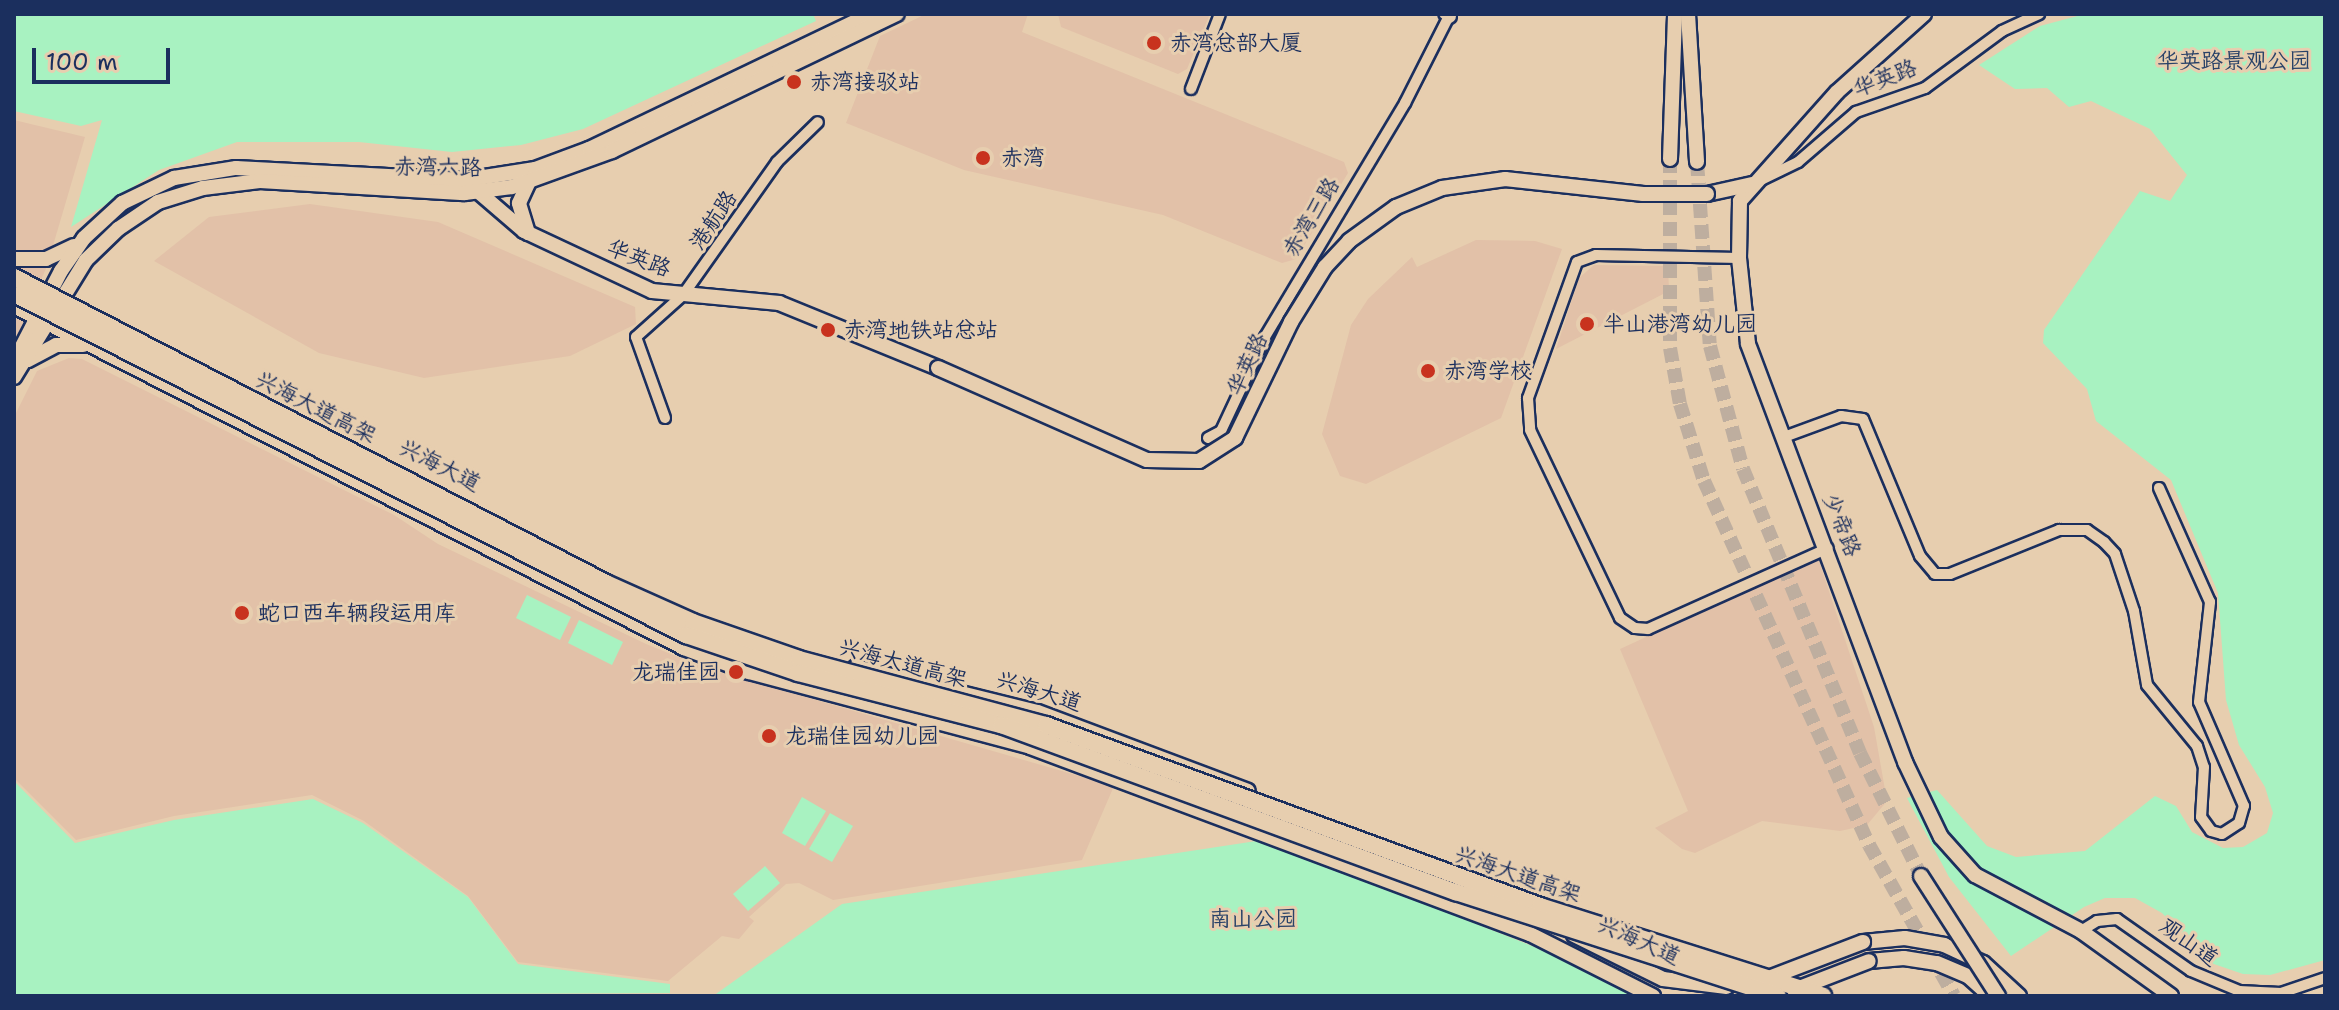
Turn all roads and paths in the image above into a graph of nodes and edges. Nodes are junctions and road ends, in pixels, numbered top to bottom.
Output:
1 (830, 14) edge
2 (871, 14) edge
3 (897, 14) edge
4 (1220, 14) edge
5 (1675, 14) edge
6 (1688, 14) edge
7 (1924, 14) edge
8 (2039, 14) edge
9 (1447, 15) edge
10 (840, 34) junction
11 (1191, 89) dead end
12 (818, 122) dead end
13 (1670, 159) tunnel mouth
14 (1697, 162) tunnel mouth
15 (465, 180) junction
16 (529, 182) junction
17 (1752, 184) junction
18 (478, 192) junction
19 (528, 234) junction
20 (84, 238) junction
21 (1739, 258) junction
22 (14, 259) edge
23 (14, 269) edge
24 (14, 277) edge
25 (58, 291) junction
26 (14, 294) edge
27 (683, 295) junction
28 (14, 308) edge
29 (43, 320) junction
30 (23, 345) junction
31 (95, 347) junction
32 (17, 368) edge
33 (665, 418) dead end
34 (1784, 437) junction
35 (1208, 438) dead end
36 (2159, 488) dead end
37 (1828, 548) junction
38 (1921, 876) tunnel mouth
39 (2081, 931) junction
40 (2325, 978) edge
41 (1653, 996) edge
42 (1776, 996) edge
43 (1823, 996) edge
44 (1990, 996) edge
45 (1998, 996) edge
46 (2019, 996) edge
47 (2171, 996) edge

1 - 10 street
2 - 10 street, 赤湾六路
3 - 10 street, 赤湾六路
4 - 11 street
5 - 13 street
6 - 14 street
7 - 17 street, 少帝路
8 - 17 street, 华英路
9 - 35 street, 赤湾三路
10 - 15 street, 赤湾六路
10 - 16 street, 赤湾六路
12 - 27 street, 港航路
15 - 18 street, 华英路
15 - 20 street, 赤湾六路
16 - 18 street, 赤湾六路
16 - 19 street
17 - 21 street, 少帝路
17 - 27 street, 华英路, bridge
18 - 19 street, 华英路
18 - 25 street, 赤湾六路
19 - 27 street, 华英路
20 - 22 street
20 - 25 street, 赤湾六路
21 - 34 street, 少帝路
21 - 37 street
23 - 25 street, 兴海大道
24 - 43 main road, 兴海大道高架, bridge
25 - 29 street, 赤湾六路
25 - 46 street, 兴海大道, bridge
26 - 42 main road, 兴海大道高架, bridge
27 - 33 street, 港航路
28 - 29 street, 兴海大道
28 - 30 street
29 - 30 street
29 - 31 street, 兴海大道
29 - 32 street
30 - 32 street
31 - 32 street
31 - 41 street, 兴海大道
34 - 36 street
34 - 37 street, 少帝路
37 - 39 street, 少帝路
38 - 45 street, bridge
39 - 40 street, 观山道
39 - 47 street, 少帝路
42 - 44 street, bridge

